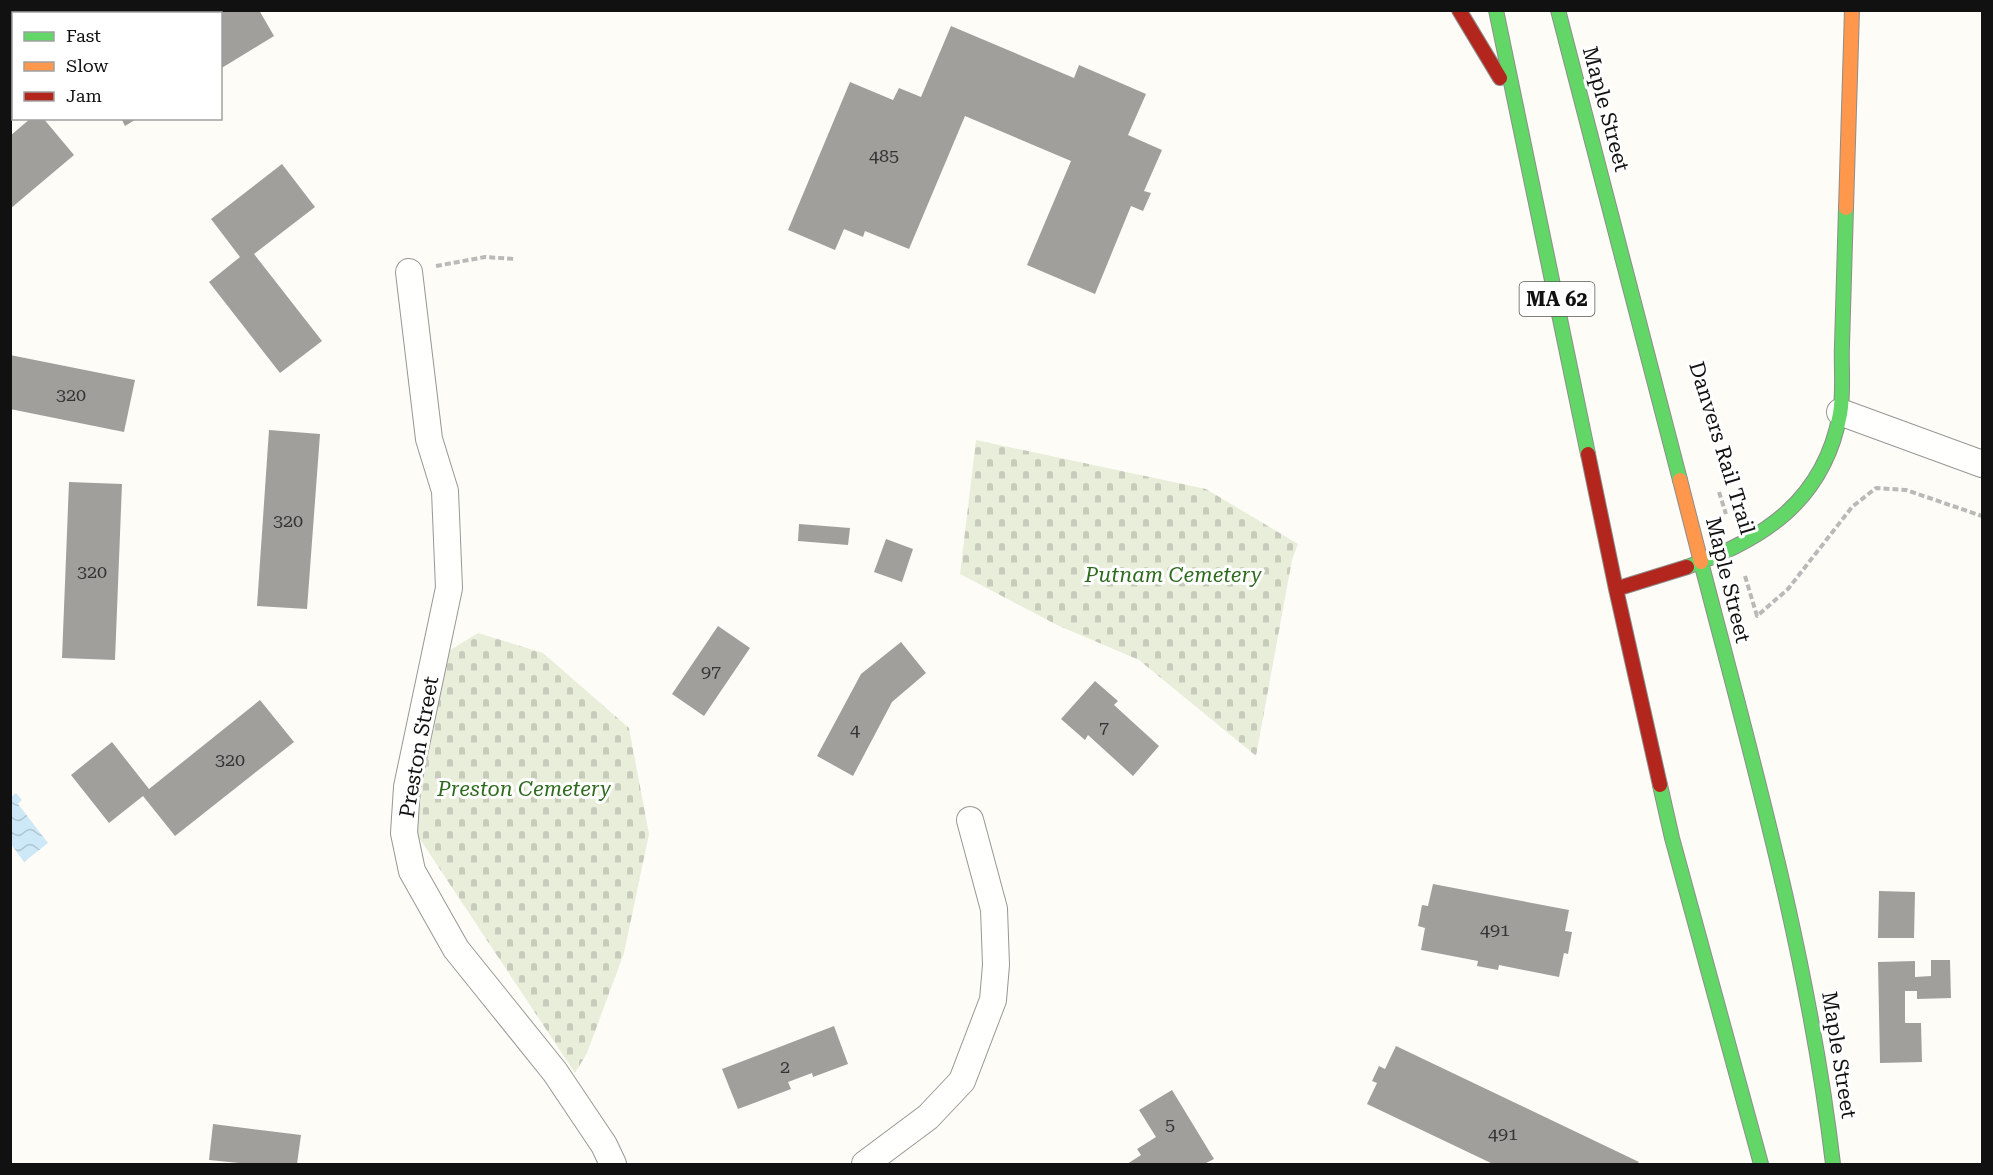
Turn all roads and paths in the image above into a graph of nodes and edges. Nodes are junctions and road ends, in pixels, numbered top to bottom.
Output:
1 (1459, 10) edge
2 (1496, 10) edge
3 (1558, 10) edge
4 (1852, 10) edge
5 (1519, 119) junction
6 (515, 260) dead end
7 (409, 272) joint
8 (1840, 412) junction
9 (1983, 464) edge
10 (1719, 491) dead end
11 (1983, 516) edge
12 (1736, 548) junction
13 (1701, 562) junction
14 (1616, 589) junction
15 (970, 820) dead end
16 (613, 1164) edge
17 (865, 1164) edge
18 (1761, 1164) edge
19 (1833, 1164) edge

1 - 5 main road
2 - 5 main road, MA 62
3 - 13 main road, Maple Street
4 - 8 main road
5 - 14 main road, MA 62
6 - 7 path
7 - 16 street, Preston Street
8 - 9 street
8 - 12 main road
10 - 12 path, Danvers Rail Trail
11 - 12 path, Danvers Rail Trail
12 - 13 main road
13 - 14 main road
13 - 19 main road, Maple Street
14 - 18 main road, MA 62
15 - 17 street

